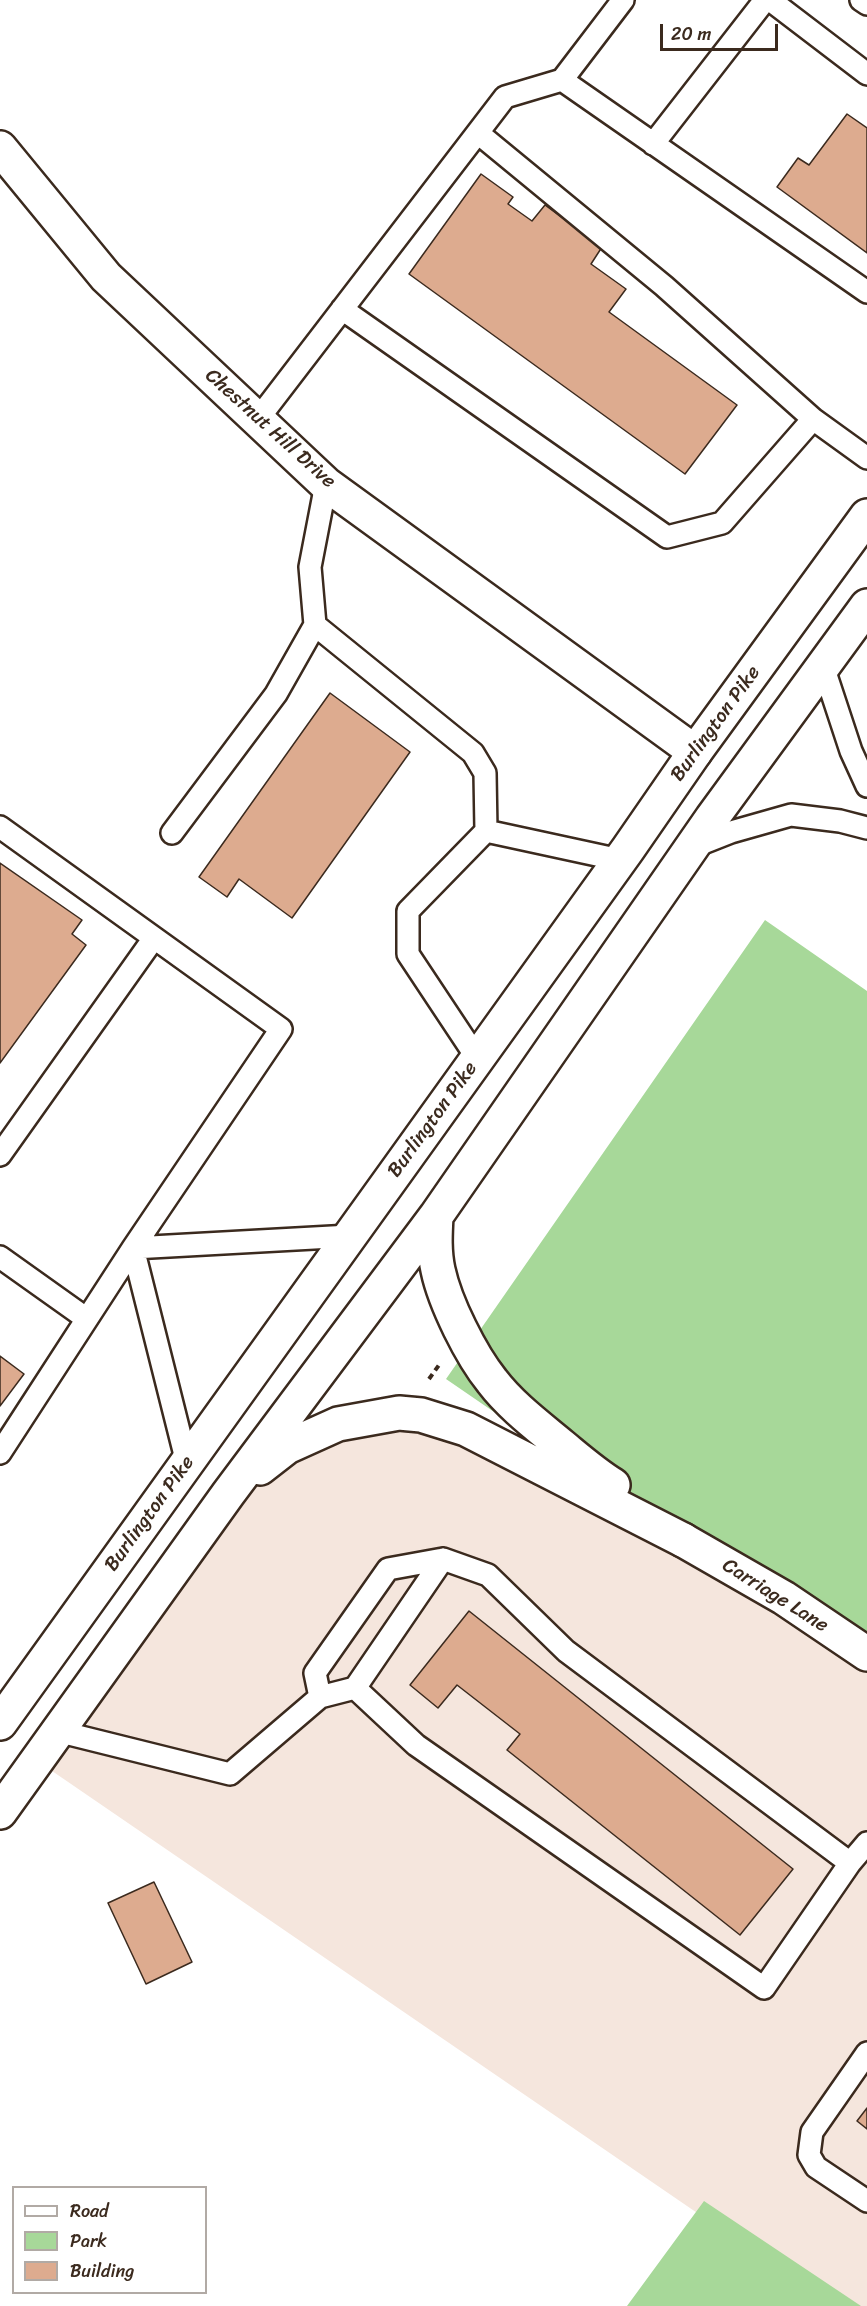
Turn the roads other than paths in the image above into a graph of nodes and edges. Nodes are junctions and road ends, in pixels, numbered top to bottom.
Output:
1 (623, 0) edge
2 (765, 0) edge
3 (770, 0) edge
4 (861, 0) edge
5 (867, 4) edge
6 (867, 74) edge
7 (562, 80) junction
8 (478, 133) junction
9 (653, 144) junction
10 (0, 148) edge
11 (867, 292) edge
12 (342, 309) junction
13 (258, 418) junction
14 (813, 419) junction
15 (867, 458) edge
16 (326, 484) junction
17 (867, 516) edge
18 (867, 606) edge
19 (315, 625) junction
20 (823, 666) junction
21 (695, 752) junction
22 (867, 786) edge
23 (0, 827) edge
24 (867, 828) edge
25 (486, 831) junction
26 (172, 833) dead end
27 (692, 847) junction
28 (620, 860) junction
29 (154, 938) junction
30 (477, 1058) junction
31 (0, 1155) edge
32 (436, 1216) junction
33 (350, 1236) junction
34 (133, 1248) junction
35 (0, 1257) edge
36 (87, 1319) junction
37 (0, 1453) edge
38 (187, 1463) junction
39 (228, 1494) junction
40 (683, 1540) junction
41 (443, 1559) junction
42 (867, 1654) edge
43 (356, 1688) junction
44 (320, 1696) junction
45 (0, 1723) edge
46 (57, 1731) junction
47 (0, 1812) edge
48 (867, 1843) edge
49 (850, 1863) junction
50 (867, 2053) edge
51 (867, 2201) edge

1 - 7 lane
2 - 9 lane
3 - 6 lane
4 - 5 lane
7 - 8 lane
7 - 9 lane
8 - 12 lane
8 - 14 lane
9 - 11 lane
10 - 13 main road, Chestnut Hill Drive
12 - 13 lane
12 - 14 lane
13 - 16 main road, Chestnut Hill Drive
14 - 15 lane
16 - 19 lane
16 - 21 main road, Chestnut Hill Drive
17 - 21 main road, Burlington Pike
18 - 20 main road
19 - 25 lane
19 - 26 lane
20 - 22 lane
20 - 27 main road
21 - 28 main road, Burlington Pike
23 - 29 lane
24 - 27 lane
25 - 28 lane
25 - 30 lane
27 - 32 main road
28 - 30 main road, Burlington Pike
29 - 31 lane
29 - 34 lane
30 - 33 main road, Burlington Pike
32 - 39 main road
32 - 40 main road
33 - 34 lane
33 - 38 main road, Burlington Pike
34 - 36 lane
34 - 38 lane
35 - 36 lane
36 - 37 lane
38 - 45 main road, Burlington Pike
39 - 40 main road
39 - 46 main road
40 - 42 main road, Carriage Lane
41 - 43 lane
41 - 44 lane
41 - 49 lane
43 - 44 lane
43 - 49 lane
44 - 46 lane
46 - 47 main road
48 - 49 lane
50 - 51 lane

